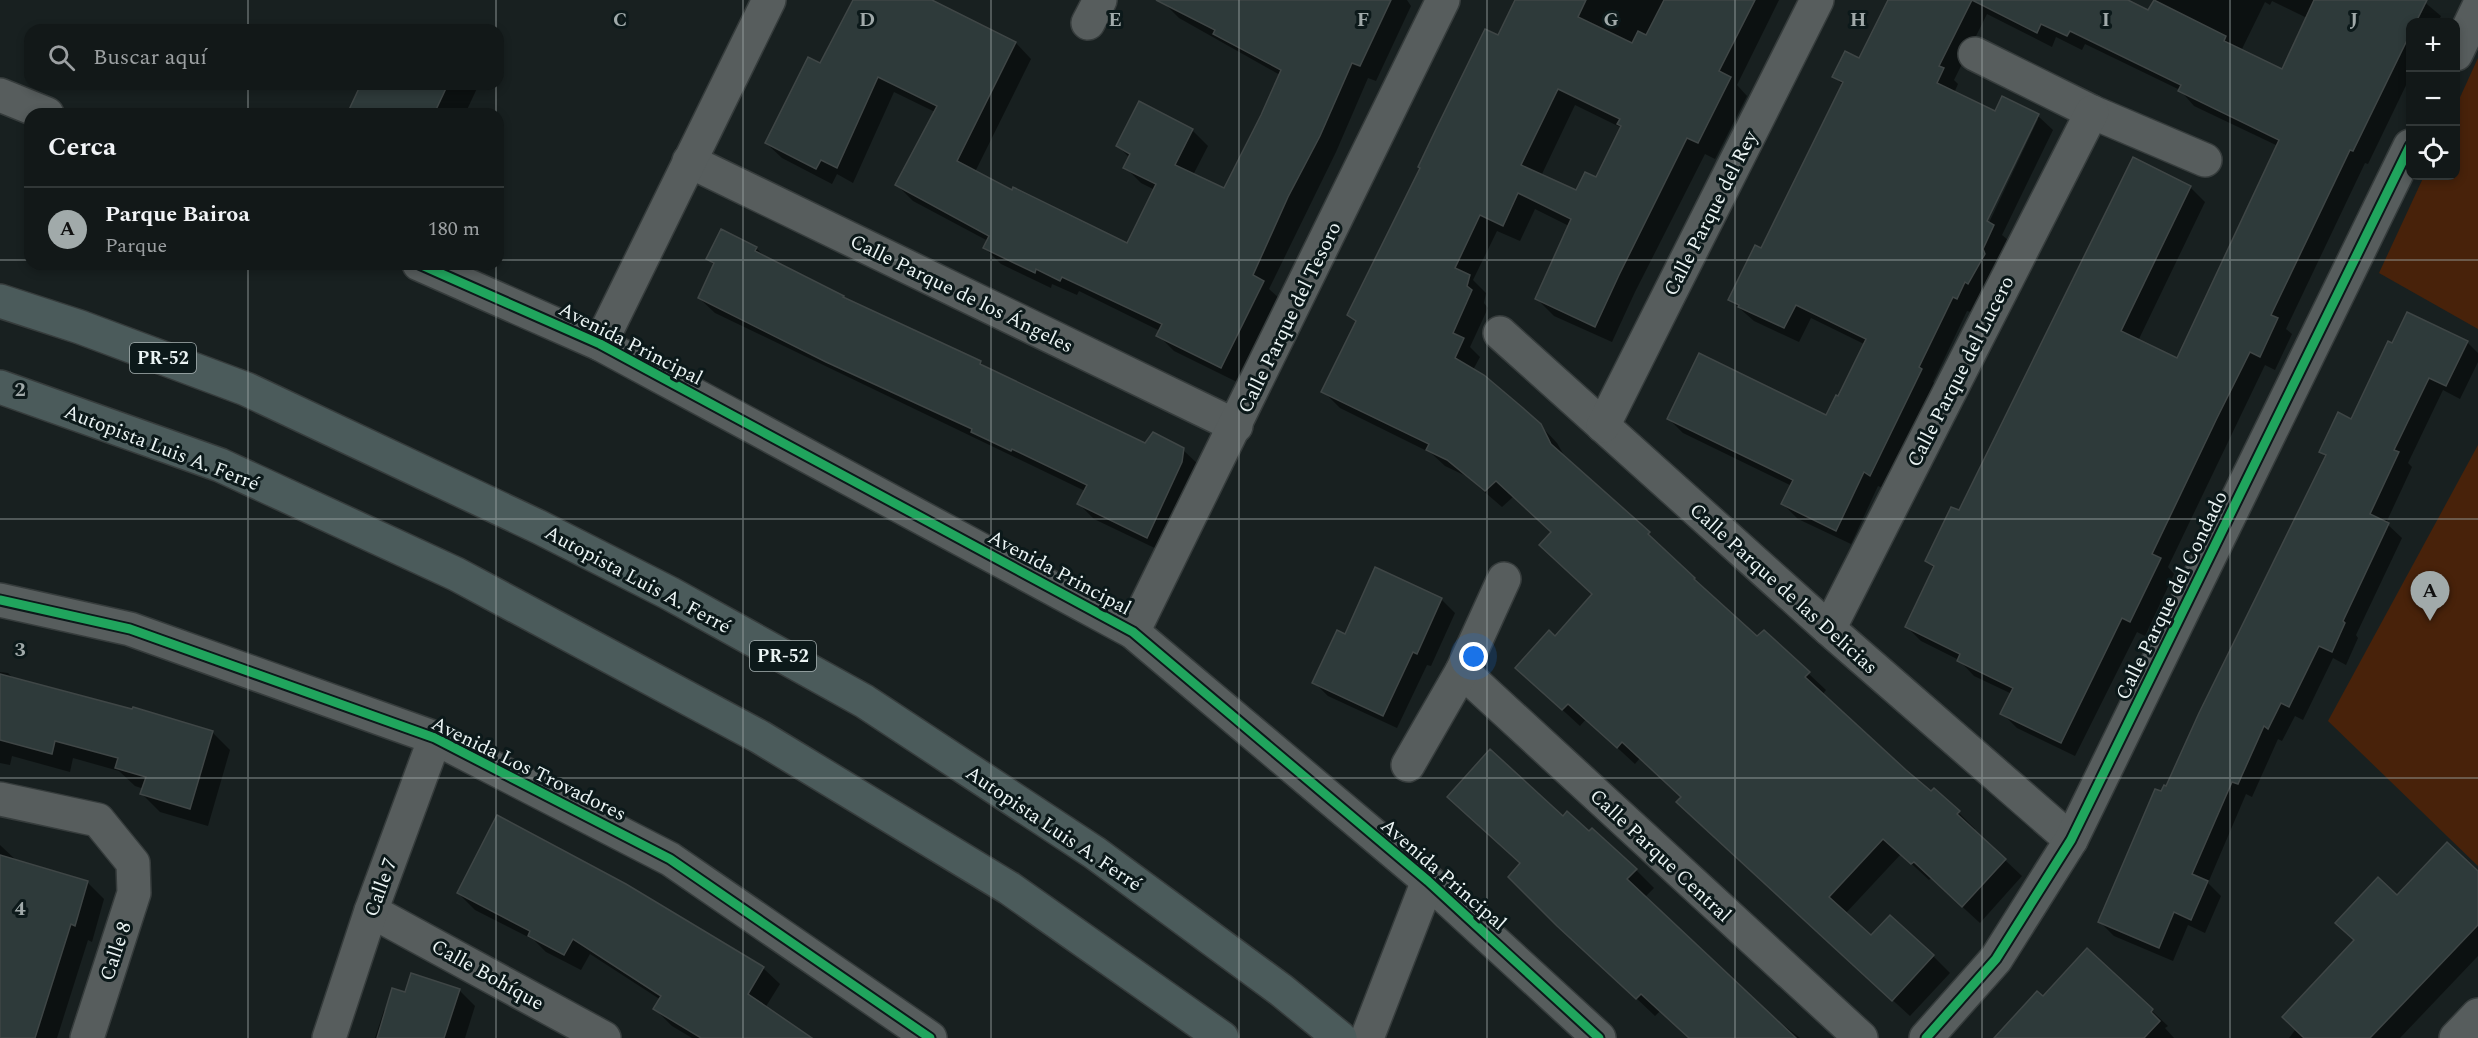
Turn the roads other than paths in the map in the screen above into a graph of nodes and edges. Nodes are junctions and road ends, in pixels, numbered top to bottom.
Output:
1 (769, 0) edge
2 (1443, 0) edge
3 (1817, 0) edge
4 (2478, 8) edge
5 (2460, 46) edge
6 (1975, 54) dead end
7 (0, 95) edge
8 (32, 108) edge
9 (2092, 112) junction
10 (2406, 154) edge
11 (2205, 160) dead end
12 (688, 161) junction
13 (433, 270) edge
14 (0, 301) edge
15 (1500, 333) dead end
16 (600, 344) junction
17 (0, 387) edge
18 (1236, 426) junction
19 (1603, 426) junction
20 (1504, 579) dead end
21 (0, 600) edge
22 (1828, 629) junction
23 (1133, 632) junction
24 (1462, 671) junction
25 (435, 738) junction
26 (1408, 765) dead end
27 (0, 799) edge
28 (2071, 840) junction
29 (1428, 880) junction
30 (371, 911) junction
31 (2478, 1015) edge
32 (87, 1038) edge
33 (330, 1038) edge
34 (604, 1038) edge
35 (930, 1038) edge
36 (1222, 1038) edge
37 (1340, 1038) edge
38 (1367, 1038) edge
39 (1599, 1038) edge
40 (1861, 1038) edge
41 (1926, 1038) edge
42 (2456, 1038) edge

1 - 12 street
2 - 18 street, Calle Parque del Tesoro
3 - 19 street, Calle Parque del Rey
4 - 5 street
6 - 9 street
7 - 8 street
9 - 11 street
9 - 22 street, Calle Parque del Lucero
10 - 28 street, Calle Parque del Condado
12 - 16 street
12 - 18 street, Calle Parque de los Ángeles
13 - 16 street, Avenida Principal
14 - 37 highway, Autopista Luis A. Ferré / PR-52
15 - 19 street, Calle Parque de las Delicias
16 - 23 street, Avenida Principal
17 - 36 highway, Autopista Luis A. Ferré
18 - 23 street, Calle Parque del Tesoro
19 - 22 street, Calle Parque de las Delicias
20 - 24 street
21 - 25 street, Avenida Los Trovadores
22 - 28 street, Calle Parque de las Delicias
23 - 29 street, Avenida Principal
24 - 26 street
24 - 40 street, Calle Parque Central
25 - 30 street, Calle 7
25 - 35 street, Avenida Los Trovadores
27 - 32 street, Calle 8
28 - 41 street, Calle Parque del Condado
29 - 38 street
29 - 39 street, Avenida Principal
30 - 33 street, Calle 7
30 - 34 street, Calle Bohíque
31 - 42 street

